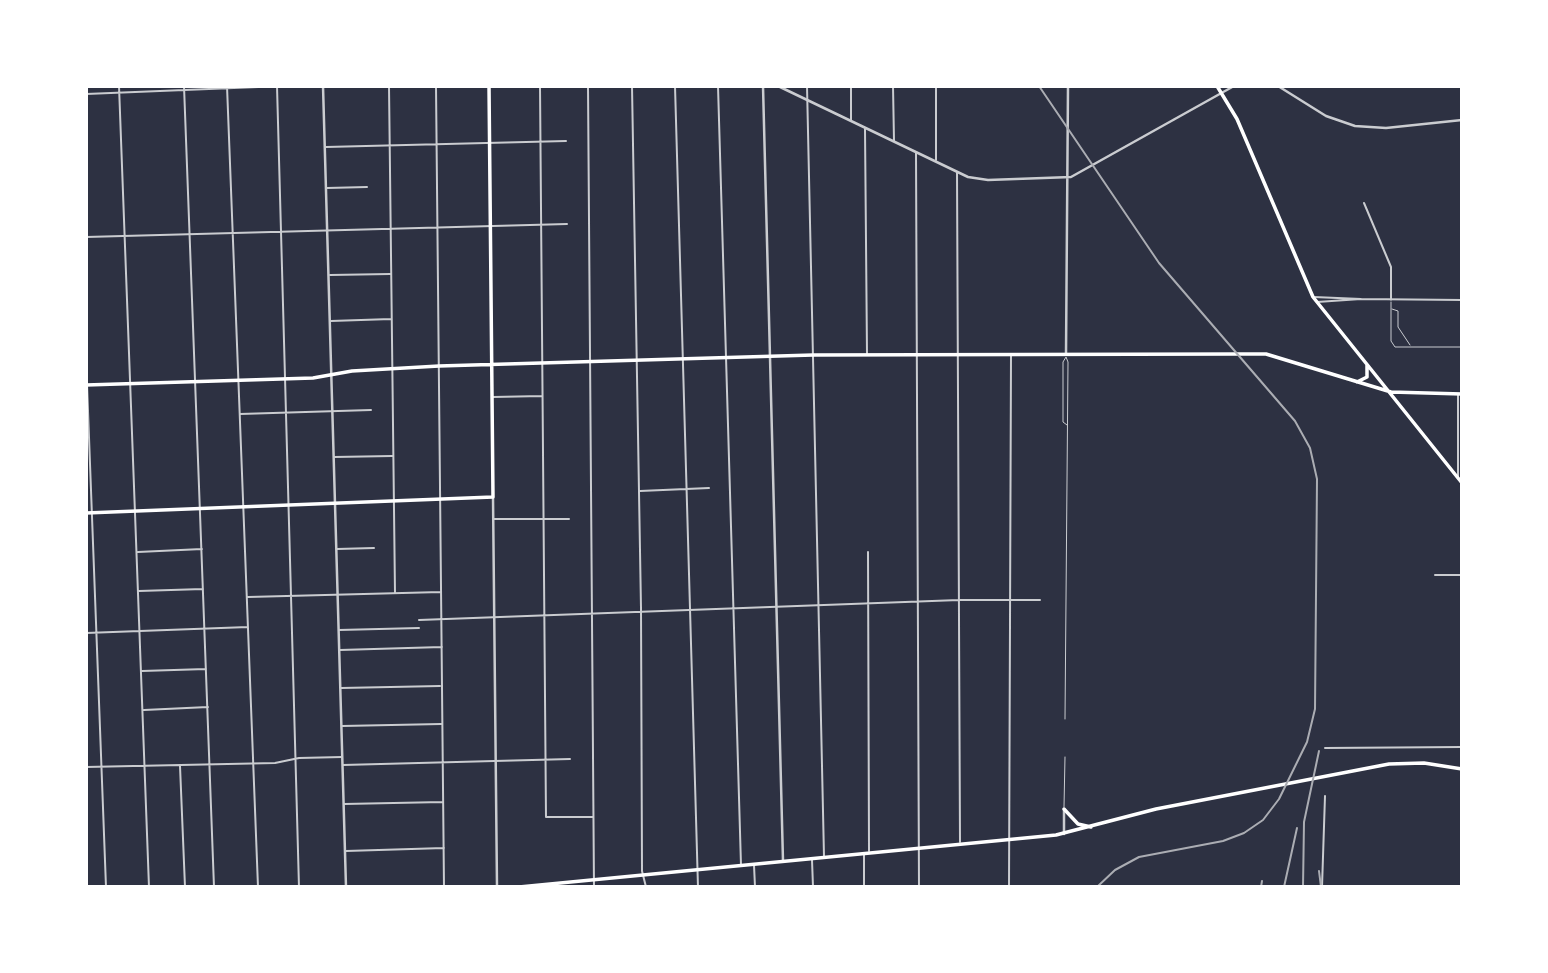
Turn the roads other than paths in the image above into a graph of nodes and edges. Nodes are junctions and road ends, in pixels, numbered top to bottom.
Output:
1 (119, 86) edge
2 (276, 86) edge
3 (283, 86) edge
4 (323, 86) edge
5 (388, 86) edge
6 (436, 86) edge
7 (489, 86) edge
8 (540, 86) edge
9 (588, 86) edge
10 (632, 86) edge
11 (675, 86) edge
12 (718, 86) edge
13 (763, 86) edge
14 (778, 86) edge
15 (807, 86) edge
16 (851, 86) edge
17 (893, 86) edge
18 (936, 86) edge
19 (1068, 86) edge
20 (1217, 86) edge
21 (1234, 86) edge
22 (1278, 86) edge
23 (227, 87) edge
24 (185, 88) edge
25 (120, 92) junction
26 (86, 93) edge
27 (1221, 93) junction
28 (807, 100) junction
29 (1462, 120) edge
30 (851, 121) junction
31 (865, 127) junction
32 (566, 141) dead end
33 (894, 141) junction
34 (540, 142) junction
35 (489, 143) junction
36 (437, 145) junction
37 (389, 146) junction
38 (325, 147) junction
39 (916, 152) junction
40 (936, 161) junction
41 (957, 171) junction
42 (1067, 177) junction
43 (367, 187) dead end
44 (326, 188) junction
45 (1364, 203) dead end
46 (567, 224) dead end
47 (490, 225) junction
48 (541, 225) junction
49 (438, 227) junction
50 (390, 228) junction
51 (327, 229) junction
52 (280, 230) junction
53 (232, 232) junction
54 (190, 233) junction
55 (124, 236) junction
56 (86, 237) edge
57 (391, 274) junction
58 (328, 275) junction
59 (1315, 299) junction
60 (1391, 300) junction
61 (1462, 300) edge
62 (1391, 309) junction
63 (391, 319) junction
64 (330, 321) junction
65 (1462, 347) edge
66 (1409, 348) junction
67 (918, 354) junction
68 (958, 354) junction
69 (1011, 354) junction
70 (1066, 354) junction
71 (813, 355) junction
72 (867, 355) junction
73 (769, 357) junction
74 (86, 358) edge
75 (726, 358) junction
76 (683, 360) junction
77 (637, 362) junction
78 (1366, 363) junction
79 (491, 364) junction
80 (590, 364) junction
81 (542, 365) junction
82 (439, 366) junction
83 (392, 368) junction
84 (331, 374) junction
85 (284, 379) junction
86 (238, 380) junction
87 (195, 381) junction
88 (1357, 382) junction
89 (130, 383) junction
90 (86, 385) edge
91 (1391, 392) junction
92 (1460, 394) edge
93 (542, 396) junction
94 (492, 397) junction
95 (371, 410) dead end
96 (332, 412) junction
97 (285, 413) junction
98 (240, 414) junction
99 (1067, 425) junction
100 (393, 456) junction
101 (333, 457) junction
102 (1458, 478) junction
103 (1462, 483) edge
104 (709, 488) dead end
105 (687, 489) junction
106 (639, 491) junction
107 (492, 497) junction
108 (440, 499) junction
109 (394, 501) junction
110 (335, 503) junction
111 (288, 505) junction
112 (243, 506) junction
113 (200, 508) junction
114 (135, 511) junction
115 (86, 513) edge
116 (92, 513) junction
117 (493, 519) junction
118 (544, 519) junction
119 (569, 519) dead end
120 (374, 548) dead end
121 (202, 549) junction
122 (336, 549) junction
123 (137, 552) junction
124 (868, 552) dead end
125 (1435, 575) dead end
126 (1462, 575) edge
127 (203, 589) junction
128 (138, 591) junction
129 (441, 592) junction
130 (395, 593) junction
131 (337, 594) junction
132 (290, 596) junction
133 (247, 597) junction
134 (1010, 599) junction
135 (959, 600) junction
136 (1040, 600) dead end
137 (918, 601) junction
138 (868, 603) junction
139 (818, 605) junction
140 (776, 606) junction
141 (690, 608) junction
142 (734, 608) junction
143 (639, 611) junction
144 (591, 614) junction
145 (544, 615) junction
146 (494, 616) junction
147 (442, 619) junction
148 (419, 620) dead end
149 (248, 627) junction
150 (419, 628) dead end
151 (205, 629) junction
152 (338, 630) junction
153 (140, 631) junction
154 (86, 633) edge
155 (96, 633) junction
156 (442, 648) junction
157 (339, 650) junction
158 (206, 668) junction
159 (141, 671) junction
160 (442, 686) junction
161 (340, 688) junction
162 (208, 708) junction
163 (143, 710) junction
164 (1065, 719) dead end
165 (443, 724) junction
166 (341, 726) junction
167 (1462, 747) edge
168 (1325, 748) dead end
169 (342, 757) junction
170 (1065, 757) dead end
171 (546, 759) junction
172 (570, 759) dead end
173 (296, 760) junction
174 (496, 760) junction
175 (253, 763) junction
176 (443, 763) junction
177 (210, 764) junction
178 (145, 765) junction
179 (180, 765) junction
180 (342, 765) junction
181 (101, 766) junction
182 (86, 767) edge
183 (1462, 769) edge
184 (1325, 796) dead end
185 (443, 802) junction
186 (343, 804) junction
187 (1064, 809) junction
188 (593, 817) junction
189 (1093, 827) junction
190 (1064, 834) junction
191 (1009, 839) junction
192 (960, 843) junction
193 (919, 847) junction
194 (444, 848) junction
195 (344, 852) junction
196 (867, 852) junction
197 (824, 856) junction
198 (812, 858) junction
199 (783, 861) junction
200 (754, 864) junction
201 (741, 865) junction
202 (698, 870) junction
203 (644, 875) junction
204 (593, 880) junction
205 (549, 886) edge
206 (106, 887) edge
207 (149, 887) edge
208 (185, 887) edge
209 (215, 887) edge
210 (258, 887) edge
211 (299, 887) edge
212 (346, 887) edge
213 (444, 887) edge
214 (497, 887) edge
215 (519, 887) edge
216 (594, 887) edge
217 (646, 887) edge
218 (698, 887) edge
219 (755, 887) edge
220 (813, 887) edge
221 (864, 887) edge
222 (919, 887) edge
223 (1009, 887) edge
224 (1322, 887) edge

1 - 25 street
2 - 3 street
2 - 23 street
2 - 52 street
4 - 38 street
5 - 37 street
6 - 36 street
7 - 35 main road
8 - 34 street
9 - 80 street
10 - 77 street
11 - 76 street
12 - 75 street
13 - 73 street
14 - 28 street
15 - 28 street
16 - 30 street
17 - 33 street
18 - 40 street
19 - 42 street
20 - 27 main road
21 - 27 street
22 - 29 street
23 - 24 street
23 - 53 street
24 - 25 street
24 - 54 street
25 - 26 street
25 - 55 street
27 - 42 street
27 - 59 main road
28 - 30 street
28 - 71 street
30 - 31 street
31 - 33 street
31 - 72 street
32 - 34 street
33 - 39 street
34 - 35 street
34 - 48 street
35 - 36 street
35 - 47 main road
36 - 37 street
36 - 49 street
37 - 38 street
37 - 50 street
38 - 44 street
39 - 40 street
39 - 67 street
40 - 41 street
41 - 42 street
41 - 68 street
42 - 70 street
43 - 44 street
44 - 51 street
45 - 60 street
46 - 48 street
47 - 48 street
47 - 49 street
47 - 79 main road
48 - 81 street
49 - 50 street
49 - 82 street
50 - 51 street
50 - 57 street
51 - 52 street
51 - 58 street
52 - 53 street
52 - 85 street
53 - 54 street
53 - 86 street
54 - 55 street
54 - 87 street
55 - 56 street
55 - 89 street
57 - 58 street
57 - 63 street
58 - 64 street
59 - 60 street
59 - 78 main road
60 - 61 street
60 - 62 lane
62 - 66 lane
62 - 66 lane
63 - 64 street
63 - 83 street
64 - 84 street
65 - 66 lane
67 - 68 main road
67 - 72 main road
67 - 137 street
68 - 69 main road
68 - 135 street
69 - 70 main road
69 - 134 street
70 - 88 main road
71 - 72 main road
71 - 73 main road
71 - 139 street
73 - 75 main road
73 - 140 street
74 - 90 street
75 - 76 main road
75 - 142 street
76 - 77 main road
76 - 105 street
77 - 80 main road
77 - 106 street
78 - 88 main road
78 - 91 main road
79 - 81 main road
79 - 82 main road
79 - 94 main road
80 - 81 main road
80 - 144 street
81 - 93 street
82 - 83 main road
82 - 108 street
83 - 84 main road
83 - 100 street
84 - 85 main road
84 - 96 street
85 - 86 main road
85 - 97 street
86 - 87 main road
86 - 98 street
87 - 89 main road
87 - 113 street
88 - 91 main road
89 - 90 main road
89 - 114 street
90 - 116 street
91 - 92 main road
91 - 102 main road
92 - 102 street
93 - 94 street
93 - 118 street
94 - 107 main road
95 - 96 street
96 - 97 street
96 - 101 street
97 - 98 street
97 - 111 street
98 - 112 street
99 - 99 lane
99 - 164 lane
100 - 101 street
100 - 109 street
101 - 110 street
102 - 103 main road
104 - 105 street
105 - 106 street
105 - 141 street
106 - 143 street
107 - 108 main road
107 - 117 street
108 - 109 main road
108 - 129 street
109 - 110 main road
109 - 130 street
110 - 111 main road
110 - 122 street
111 - 112 main road
111 - 132 street
112 - 113 main road
112 - 133 street
113 - 114 main road
113 - 121 street
114 - 116 main road
114 - 123 street
115 - 116 main road
116 - 155 street
117 - 118 street
117 - 146 street
118 - 119 street
118 - 145 street
120 - 122 street
121 - 123 street
121 - 127 street
122 - 131 street
123 - 128 street
124 - 138 street
125 - 126 street
127 - 128 street
127 - 151 street
128 - 153 street
129 - 130 street
129 - 147 street
130 - 131 street
131 - 132 street
131 - 152 street
132 - 133 street
132 - 173 street
133 - 149 street
134 - 135 street
134 - 136 street
134 - 191 street
135 - 137 street
135 - 192 street
137 - 138 street
137 - 193 street
138 - 139 street
138 - 196 street
139 - 140 street
139 - 197 street
140 - 142 street
140 - 199 street
141 - 142 street
141 - 143 street
141 - 202 street
142 - 201 street
143 - 144 street
143 - 203 street
144 - 145 street
144 - 188 street
145 - 146 street
145 - 171 street
146 - 147 street
146 - 174 street
147 - 148 street
147 - 156 street
149 - 151 street
149 - 175 street
150 - 152 street
151 - 153 street
151 - 158 street
152 - 157 street
153 - 155 street
153 - 159 street
154 - 155 street
155 - 181 street
156 - 157 street
156 - 160 street
157 - 161 street
158 - 159 street
158 - 162 street
159 - 163 street
160 - 161 street
160 - 165 street
161 - 166 street
162 - 163 street
162 - 177 street
163 - 178 street
165 - 166 street
165 - 176 street
166 - 169 street
167 - 168 street
169 - 173 street
169 - 180 street
170 - 187 lane
171 - 172 street
171 - 174 street
171 - 188 street
173 - 175 street
173 - 211 street
174 - 176 street
174 - 214 street
175 - 177 street
175 - 210 street
176 - 180 street
176 - 185 street
177 - 179 street
177 - 209 street
178 - 179 street
178 - 181 street
178 - 207 street
179 - 208 street
180 - 186 street
181 - 182 street
181 - 206 street
183 - 189 main road
184 - 224 street
185 - 186 street
185 - 194 street
186 - 195 street
187 - 189 main road
187 - 190 street
188 - 204 street
189 - 190 main road
190 - 191 main road
191 - 192 main road
191 - 223 street
192 - 193 main road
193 - 196 main road
193 - 222 street
194 - 195 street
194 - 213 street
195 - 212 street
196 - 197 main road
196 - 221 street
197 - 198 main road
198 - 199 main road
198 - 220 street
199 - 200 main road
200 - 201 main road
200 - 219 street
201 - 202 main road
202 - 203 main road
202 - 218 street
203 - 204 main road
203 - 217 street
204 - 205 main road
204 - 216 street
205 - 215 main road

